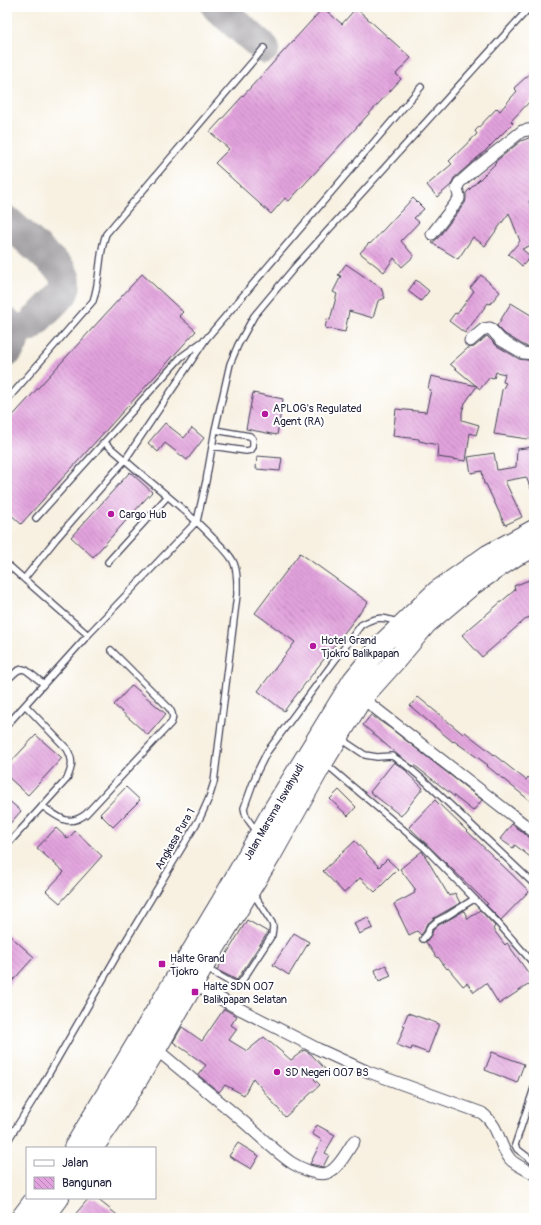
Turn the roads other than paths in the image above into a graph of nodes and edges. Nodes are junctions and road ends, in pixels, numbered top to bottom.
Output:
1 (530, 7) edge
2 (264, 48) dead end
3 (421, 87) dead end
4 (534, 129) edge
5 (432, 234) dead end
6 (206, 339) junction
7 (470, 341) dead end
8 (534, 354) edge
9 (7, 400) edge
10 (215, 430) junction
11 (105, 443) junction
12 (212, 446) junction
13 (124, 460) junction
14 (167, 497) junction
15 (36, 518) dead end
16 (197, 521) junction
17 (534, 530) edge
18 (534, 548) edge
19 (108, 562) dead end
20 (7, 564) edge
21 (24, 579) junction
22 (402, 624) junction
23 (88, 635) junction
24 (111, 650) dead end
25 (7, 680) edge
26 (44, 684) junction
27 (362, 698) junction
28 (25, 704) junction
29 (7, 725) edge
30 (339, 737) junction
31 (323, 762) junction
32 (42, 806) junction
33 (534, 832) edge
34 (260, 833) junction
35 (7, 845) edge
36 (534, 884) edge
37 (251, 890) junction
38 (474, 899) junction
39 (423, 939) dead end
40 (534, 964) edge
41 (198, 975) junction
42 (156, 1049) junction
43 (534, 1088) edge
44 (354, 1141) dead end
45 (7, 1142) edge
46 (75, 1147) edge
47 (94, 1147) edge
48 (534, 1162) edge
49 (534, 1174) edge
50 (48, 1209) edge
51 (21, 1218) edge

1 - 10 lane
2 - 9 lane
3 - 6 lane
4 - 5 street
6 - 11 lane
6 - 13 lane
7 - 8 street
10 - 12 lane
10 - 12 lane
11 - 13 lane, Angkasa Pura 1
11 - 15 lane
12 - 16 lane
13 - 14 lane, Angkasa Pura 1
13 - 21 lane
14 - 16 lane, Angkasa Pura 1
14 - 19 lane
16 - 23 lane
16 - 45 lane, Angkasa Pura 1
17 - 22 highway, Jalan Marsma Iswahyudi
18 - 27 highway, Jalan Marsma Iswahyudi
20 - 21 lane
21 - 23 lane
22 - 34 highway, Jalan Marsma Iswahyudi
22 - 34 lane
23 - 26 lane
24 - 32 lane
25 - 26 lane
26 - 28 lane
27 - 30 highway, Jalan Marsma Iswahyudi
27 - 33 street
28 - 29 lane
28 - 32 lane
30 - 31 highway, Jalan Marsma Iswahyudi
30 - 36 lane
31 - 37 highway, Jalan Marsma Iswahyudi
31 - 38 lane
32 - 35 lane
34 - 46 highway, Jalan Marsma Iswahyudi
37 - 41 highway, Jalan Marsma Iswahyudi
37 - 41 lane
38 - 39 lane
38 - 40 lane
41 - 42 highway, Jalan Marsma Iswahyudi
41 - 49 street
42 - 44 street
42 - 47 highway, Jalan Marsma Iswahyudi
43 - 48 lane
50 - 51 highway

